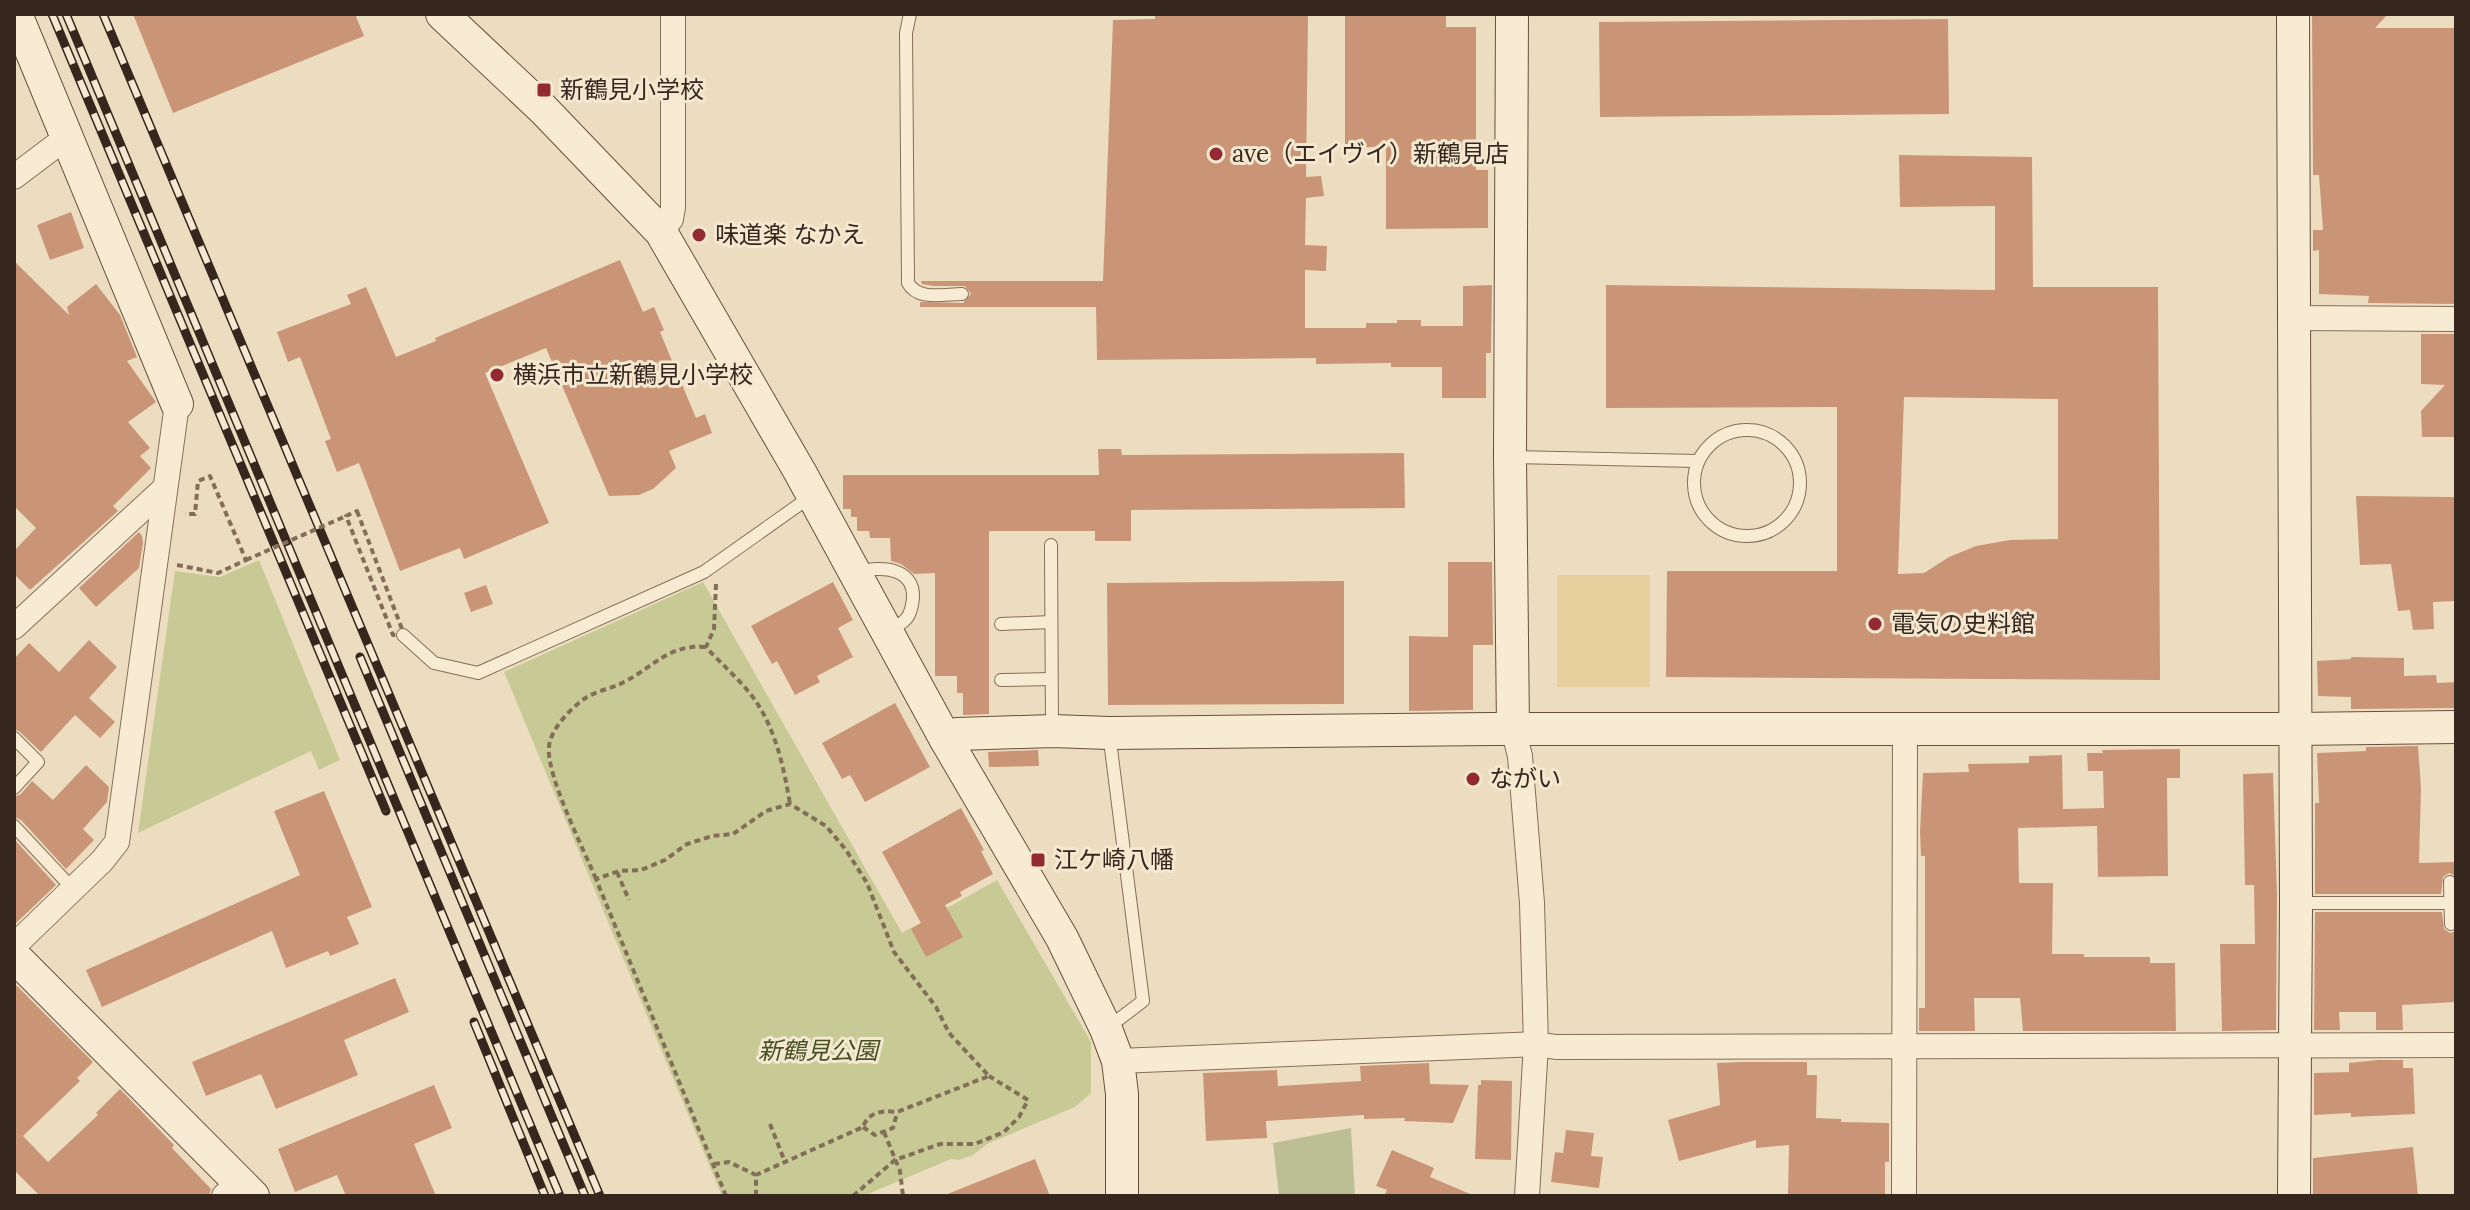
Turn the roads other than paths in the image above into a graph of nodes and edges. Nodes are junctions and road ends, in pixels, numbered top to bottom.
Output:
1 (15, 14) edge
2 (442, 14) edge
3 (673, 14) edge
4 (910, 14) edge
5 (1512, 14) edge
6 (2293, 14) edge
7 (68, 139) junction
8 (14, 177) edge
9 (661, 232) junction
10 (962, 294) dead end
11 (2294, 318) junction
12 (2456, 319) edge
13 (177, 404) joint
14 (1510, 457) junction
15 (1697, 461) junction
16 (165, 488) junction
17 (813, 495) junction
18 (1051, 545) dead end
19 (19, 613) edge
20 (1051, 622) junction
21 (1001, 624) dead end
22 (403, 635) road end
23 (1051, 679) junction
24 (1001, 680) dead end
25 (2456, 727) edge
26 (1513, 729) junction
27 (1905, 729) junction
28 (2294, 729) junction
29 (1052, 731) junction
30 (1109, 733) junction
31 (14, 738) edge
32 (946, 740) junction
33 (14, 788) edge
34 (14, 826) edge
35 (2450, 882) dead end
36 (73, 889) junction
37 (2296, 903) junction
38 (2450, 903) junction
39 (2451, 924) dead end
40 (14, 946) edge
41 (14, 956) edge
42 (1106, 1029) junction
43 (1536, 1044) junction
44 (2456, 1045) edge
45 (2293, 1046) junction
46 (1905, 1047) junction
47 (1118, 1061) junction
48 (238, 1191) edge
49 (1122, 1196) edge
50 (1527, 1196) edge
51 (1904, 1196) edge
52 (2294, 1196) edge

1 - 7 street
2 - 9 street
3 - 9 street
4 - 10 lane
5 - 14 street
6 - 11 street
7 - 8 street
7 - 13 street
9 - 17 street
11 - 12 street
11 - 28 street
13 - 16 street
14 - 15 lane
14 - 26 street
15 - 15 lane
16 - 19 street
16 - 36 street
17 - 22 lane
17 - 32 street
18 - 20 lane
20 - 21 lane
20 - 23 lane
23 - 24 lane
23 - 29 lane
25 - 28 street
26 - 27 street
26 - 30 street
26 - 43 street
27 - 28 street
27 - 46 street
28 - 37 street
29 - 30 street
29 - 32 street
30 - 42 lane
31 - 33 lane
32 - 42 street
34 - 36 lane
35 - 38 lane
36 - 40 street
37 - 38 lane
37 - 45 street
38 - 39 lane
41 - 48 street
42 - 47 street
43 - 46 street
43 - 47 street
43 - 50 street
44 - 45 street
45 - 46 street
45 - 52 street
46 - 51 street
47 - 49 street

